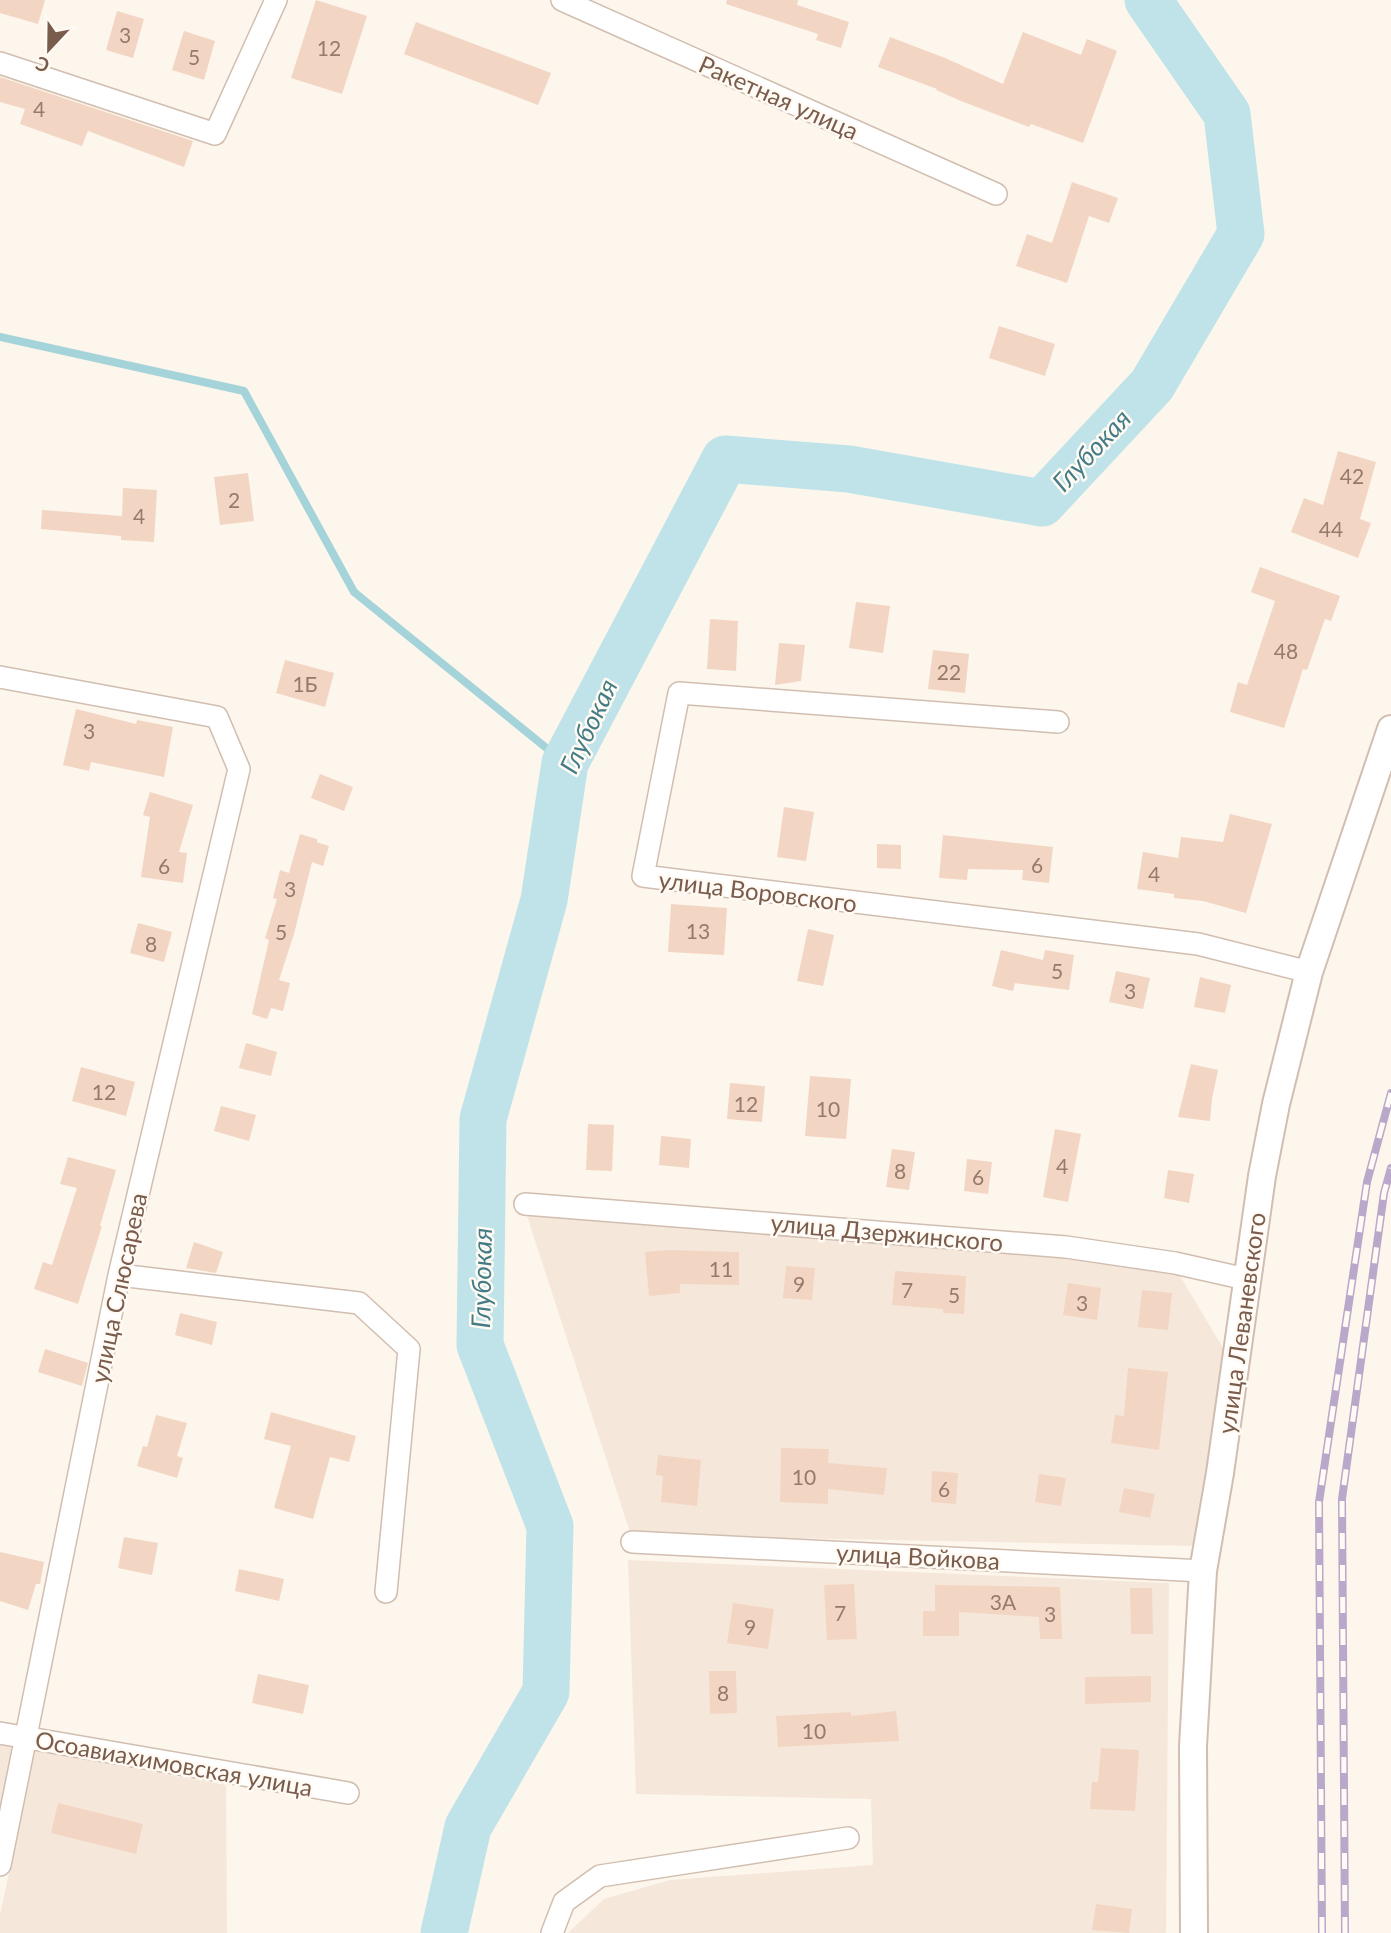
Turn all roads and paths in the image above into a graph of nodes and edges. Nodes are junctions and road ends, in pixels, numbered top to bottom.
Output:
1 (276, 0) edge
2 (562, 0) edge
3 (0, 63) edge
4 (996, 194) dead end
5 (0, 677) edge
6 (1058, 722) dead end
7 (1391, 729) edge
8 (1309, 972) junction
9 (525, 1204) dead end
10 (119, 1275) junction
11 (1246, 1279) junction
12 (632, 1542) dead end
13 (1203, 1571) junction
14 (386, 1592) dead end
15 (0, 1732) edge
16 (26, 1737) junction
17 (348, 1793) dead end
18 (848, 1838) dead end
19 (0, 1865) edge
20 (552, 1933) edge
21 (1194, 1933) edge

1 - 3 street
2 - 4 street, Ракетная улица
5 - 10 street, улица Слюсарева
6 - 8 street, улица Воровского
7 - 8 street, улица Леваневского
8 - 11 street, улица Леваневского
9 - 11 street, улица Дзержинского
10 - 14 street
10 - 16 street, улица Слюсарева
11 - 13 street, улица Леваневского
12 - 13 street, улица Войкова
13 - 21 street, улица Леваневского
15 - 16 street, Осоавиахимовская улица
16 - 17 street, Осоавиахимовская улица
16 - 19 street, улица Слюсарева
18 - 20 street

